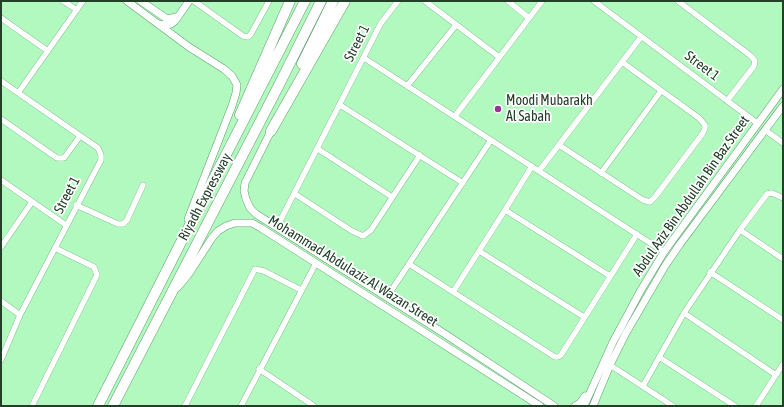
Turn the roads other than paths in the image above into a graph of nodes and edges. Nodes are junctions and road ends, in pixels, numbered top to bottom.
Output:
1 (63, 1) edge
2 (83, 1) edge
3 (127, 1) edge
4 (141, 1) edge
5 (189, 1) edge
6 (194, 1) edge
7 (268, 1) edge
8 (290, 1) edge
9 (305, 1) edge
10 (321, 1) edge
11 (332, 1) edge
12 (345, 1) edge
13 (398, 1) edge
14 (426, 1) edge
15 (508, 1) edge
16 (542, 1) edge
17 (594, 1) edge
18 (678, 1) edge
19 (77, 10) junction
20 (156, 12) junction
21 (177, 16) junction
22 (1, 18) edge
23 (529, 18) junction
24 (153, 21) junction
25 (456, 25) junction
26 (641, 37) junction
27 (48, 51) junction
28 (500, 57) junction
29 (364, 58) junction
30 (622, 62) junction
31 (1, 81) edge
32 (280, 85) junction
33 (408, 86) junction
34 (783, 89) edge
35 (661, 91) junction
36 (18, 93) junction
37 (727, 101) junction
38 (340, 106) junction
39 (783, 106) edge
40 (455, 116) junction
41 (1, 119) edge
42 (757, 123) junction
43 (765, 130) junction
44 (271, 131) junction
45 (80, 136) junction
46 (491, 140) junction
47 (783, 143) edge
48 (559, 145) junction
49 (318, 149) junction
50 (420, 155) junction
51 (532, 166) junction
52 (218, 171) junction
53 (539, 171) junction
54 (602, 173) junction
55 (1, 180) edge
56 (463, 182) junction
57 (143, 185) dead end
58 (295, 194) junction
59 (392, 197) junction
60 (783, 198) edge
61 (32, 202) junction
62 (76, 205) junction
63 (505, 210) junction
64 (264, 219) junction
65 (66, 225) junction
66 (259, 227) junction
67 (277, 227) junction
68 (740, 230) junction
69 (637, 234) junction
70 (2, 243) edge
71 (55, 248) junction
72 (176, 250) junction
73 (479, 251) junction
74 (664, 252) junction
75 (783, 259) edge
76 (316, 263) junction
77 (409, 264) junction
78 (654, 269) junction
79 (710, 272) junction
80 (610, 276) junction
81 (653, 286) junction
82 (301, 290) junction
83 (641, 290) junction
84 (453, 292) junction
85 (169, 298) junction
86 (387, 298) junction
87 (1, 301) edge
88 (684, 313) junction
89 (20, 315) junction
90 (636, 315) junction
91 (584, 317) junction
92 (783, 320) edge
93 (427, 333) junction
94 (451, 338) junction
95 (454, 351) junction
96 (478, 356) junction
97 (659, 357) junction
98 (1, 360) edge
99 (783, 364) edge
100 (610, 365) junction
101 (259, 369) junction
102 (776, 375) junction
103 (643, 386) junction
104 (589, 392) junction
105 (550, 405) edge
106 (32, 406) edge
107 (98, 406) edge
108 (114, 406) edge
109 (185, 406) edge
110 (241, 406) edge
111 (314, 406) edge
112 (540, 406) edge
113 (575, 406) edge
114 (584, 406) edge
115 (593, 406) edge
116 (673, 406) edge
117 (735, 406) edge
118 (756, 406) edge

1 - 19 street
2 - 19 street
3 - 24 street
4 - 20 street
5 - 21 street
6 - 7 street
8 - 52 highway
9 - 52 highway, Riyadh Expressway
10 - 32 highway, Riyadh Expressway
11 - 32 highway
11 - 44 highway
12 - 44 highway
13 - 29 street, Street 1
14 - 25 street
15 - 23 street
16 - 23 street
17 - 26 street, Street 1
18 - 37 street
19 - 27 street
20 - 21 street
20 - 24 street
21 - 24 street
22 - 27 street
23 - 28 street
24 - 72 street
25 - 28 street
25 - 33 street
26 - 30 street
26 - 37 street, Street 1
27 - 36 street
28 - 40 street
29 - 33 street
29 - 38 street, Street 1
30 - 35 street
30 - 48 street
31 - 36 street, Street 1
32 - 85 highway, Riyadh Expressway
33 - 40 street
34 - 42 street, Abdul Aziz Bin Abdullah Bin Baz Street
35 - 54 street
35 - 54 street
36 - 45 street, Street 1
37 - 42 street, Street 1
38 - 49 street, Street 1
38 - 50 street
39 - 43 street, Abdul Aziz Bin Abdullah Bin Baz Street
40 - 46 street
41 - 45 street
42 - 74 street, Abdul Aziz Bin Abdullah Bin Baz Street
43 - 47 street
43 - 81 street, Abdul Aziz Bin Abdullah Bin Baz Street
44 - 64 street, Mohammad Abdulaziz Al Wazan Street
45 - 62 street, Street 1
46 - 51 street
46 - 56 street
48 - 53 street
48 - 54 street
49 - 58 street, Street 1
49 - 59 street
50 - 56 street
50 - 59 street
51 - 53 street
51 - 63 street
52 - 72 highway, Riyadh Expressway
53 - 69 street
55 - 61 street
56 - 77 street
57 - 62 street
58 - 59 street
58 - 67 street, Street 1
60 - 68 street
61 - 65 street
61 - 70 street
62 - 65 street, Street 1
63 - 73 street
63 - 80 street
64 - 66 street
64 - 67 street, Mohammad Abdulaziz Al Wazan Street
65 - 71 street, Street 1
66 - 76 street, Mohammad Abdulaziz Al Wazan Street
66 - 85 street, Mohammad Abdulaziz Al Wazan Street
67 - 86 street, Mohammad Abdulaziz Al Wazan Street
68 - 75 street
68 - 79 street
69 - 74 street
69 - 80 street
71 - 89 street, Street 1
71 - 106 street
72 - 107 highway, Riyadh Expressway
73 - 84 street
73 - 91 street
74 - 78 street, Abdul Aziz Bin Abdullah Bin Baz Street
76 - 82 street
76 - 93 street, Mohammad Abdulaziz Al Wazan Street
77 - 84 street
77 - 86 street
78 - 81 street
78 - 83 street, Abdul Aziz Bin Abdullah Bin Baz Street
79 - 88 street
79 - 92 street
80 - 91 street
81 - 90 street, Abdul Aziz Bin Abdullah Bin Baz Street
82 - 101 street
82 - 109 street
83 - 90 street
83 - 104 street, Abdul Aziz Bin Abdullah Bin Baz Street
84 - 91 street
85 - 108 highway, Riyadh Expressway
86 - 94 street, Mohammad Abdulaziz Al Wazan Street
87 - 89 street
88 - 97 street
88 - 102 street
89 - 98 street, Street 1
90 - 100 street, Abdul Aziz Bin Abdullah Bin Baz Street
93 - 94 street
93 - 95 street, Mohammad Abdulaziz Al Wazan Street
94 - 96 street, Mohammad Abdulaziz Al Wazan Street
95 - 96 street
95 - 112 street, Mohammad Abdulaziz Al Wazan Street
96 - 105 street, Mohammad Abdulaziz Al Wazan Street
97 - 103 street
97 - 117 street
99 - 102 street
100 - 103 street
100 - 115 street, Abdul Aziz Bin Abdullah Bin Baz Street
101 - 110 street
101 - 111 street
102 - 118 street
103 - 116 street
104 - 113 street
104 - 114 street, Abdul Aziz Bin Abdullah Bin Baz Street

